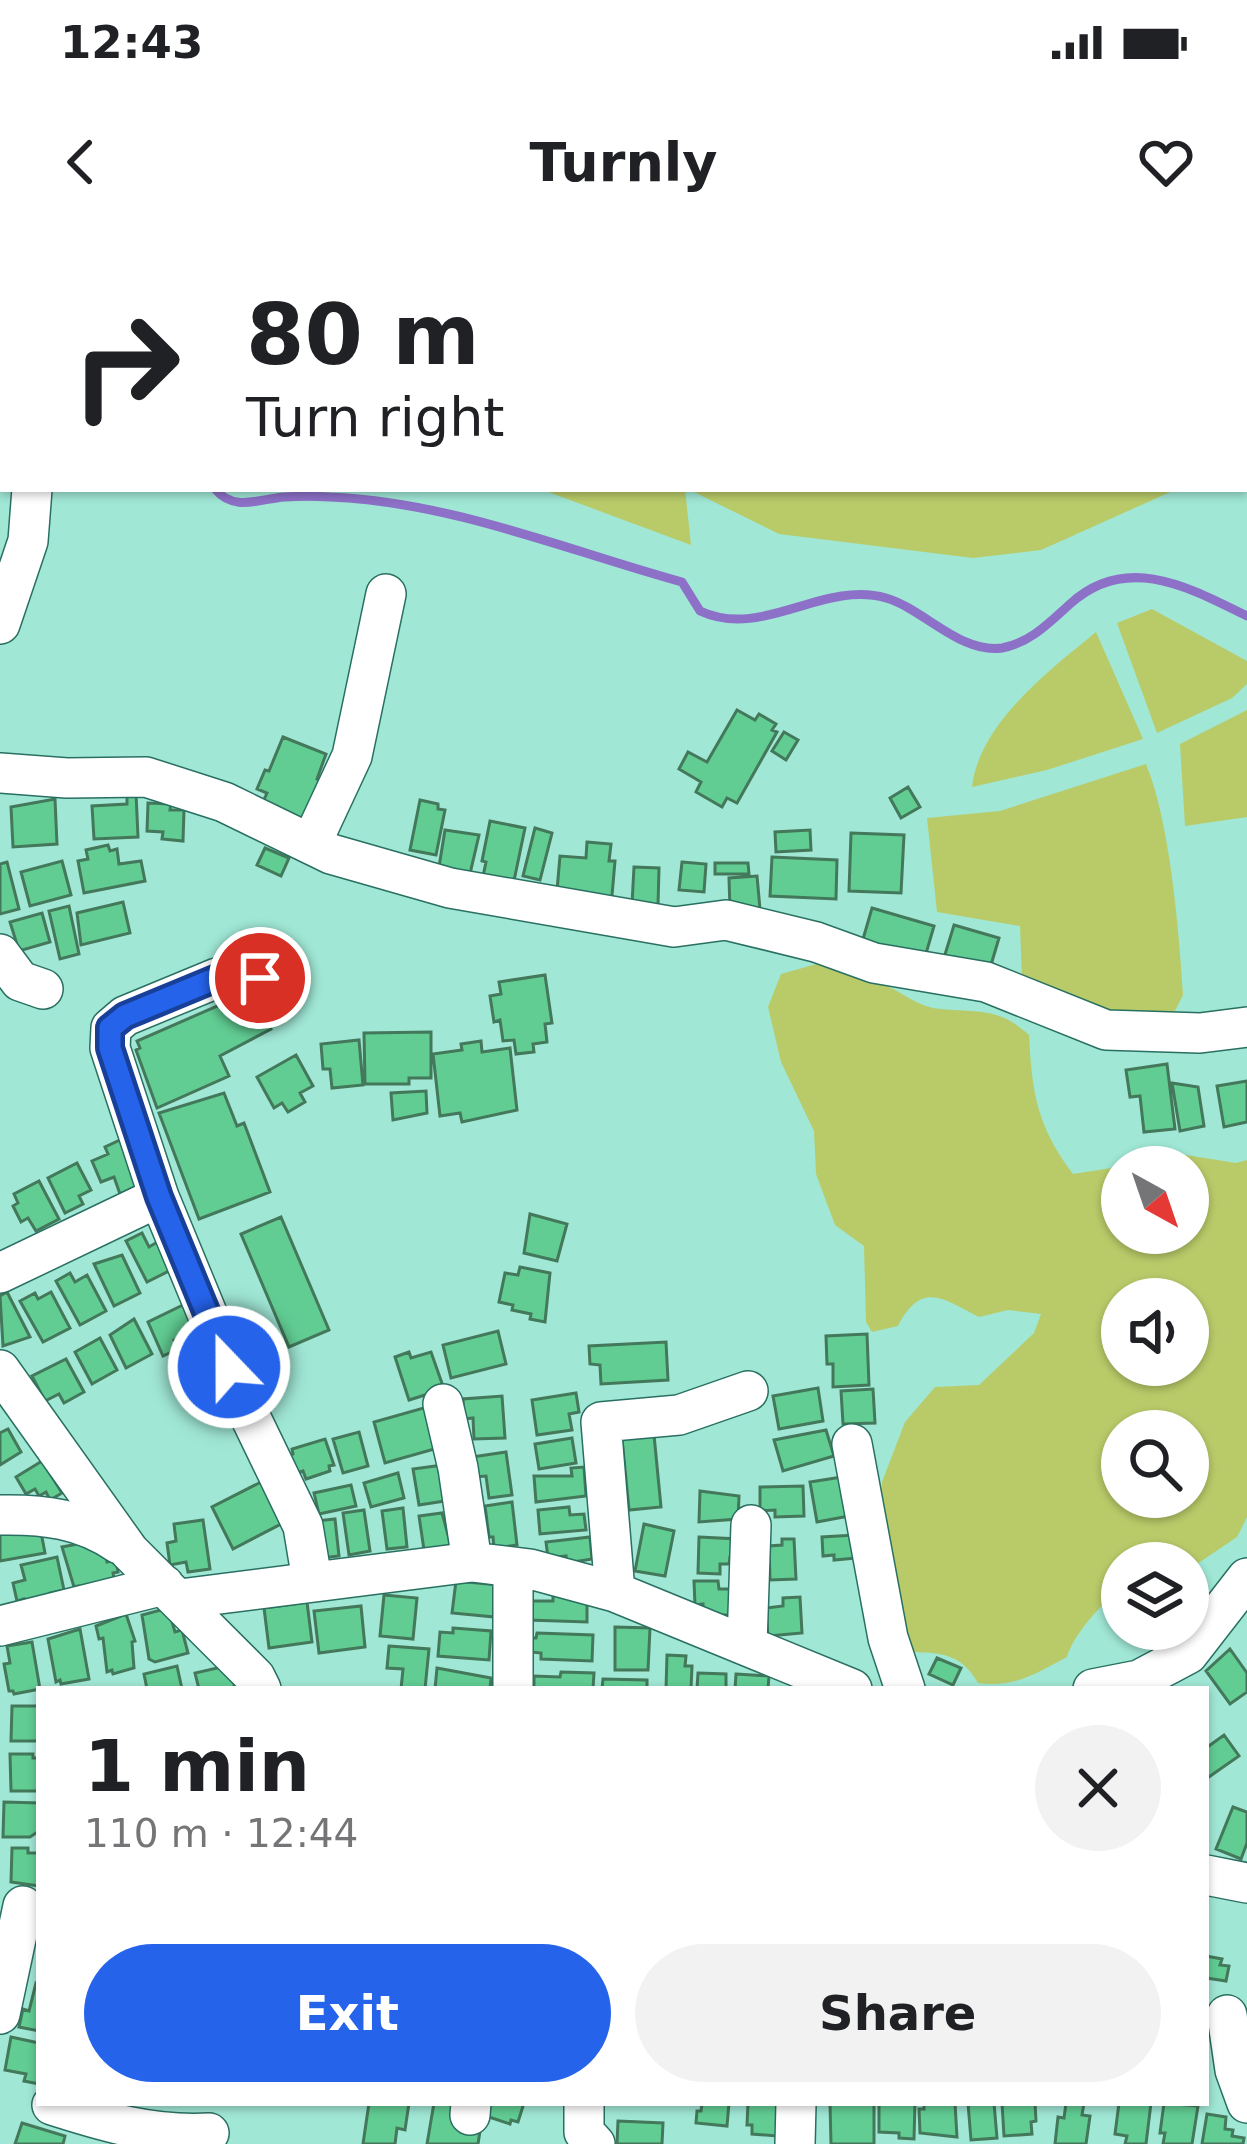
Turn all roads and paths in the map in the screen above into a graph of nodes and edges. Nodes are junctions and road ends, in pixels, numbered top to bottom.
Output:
1 (32, 492) edge
2 (386, 594) dead end
3 (0, 624) edge
4 (0, 773) edge
5 (311, 844) junction
6 (0, 954) edge
7 (260, 978) dead end
8 (43, 989) dead end
9 (1247, 1027) edge
10 (159, 1197) junction
11 (0, 1273) edge
12 (0, 1370) edge
13 (748, 1391) dead end
14 (443, 1404) dead end
15 (852, 1444) dead end
16 (0, 1515) edge
17 (751, 1525) dead end
18 (129, 1551) junction
19 (472, 1562) junction
20 (513, 1568) junction
21 (1247, 1578) edge
22 (312, 1580) junction
23 (172, 1592) junction
24 (615, 1592) junction
25 (0, 1626) edge
26 (747, 1644) junction
27 (786, 1677) edge
28 (260, 1686) edge
29 (513, 1686) edge
30 (836, 1686) edge
31 (904, 1686) edge
32 (1108, 1686) edge
33 (1209, 1876) edge
34 (1247, 1882) edge
35 (21, 1904) edge
36 (0, 2014) edge
37 (1227, 2015) dead end
38 (1247, 2103) edge
39 (53, 2106) edge
40 (584, 2106) edge
41 (796, 2106) edge
42 (88, 2131) edge
43 (203, 2132) edge
44 (595, 2144) edge
45 (795, 2144) edge

1 - 3 street
2 - 5 street
4 - 5 street
5 - 9 street
6 - 8 street
7 - 10 street
10 - 11 street
10 - 22 street
12 - 18 street
13 - 24 street
14 - 19 street
15 - 31 street
16 - 18 street
17 - 26 street
18 - 23 street
19 - 20 street
19 - 22 street
20 - 24 street
20 - 29 street
21 - 32 street
22 - 23 street
23 - 25 street
23 - 28 street
24 - 26 street
26 - 27 street
27 - 30 street
33 - 34 street
35 - 36 street
37 - 38 street
39 - 42 street
40 - 44 street
41 - 45 street
42 - 43 street

